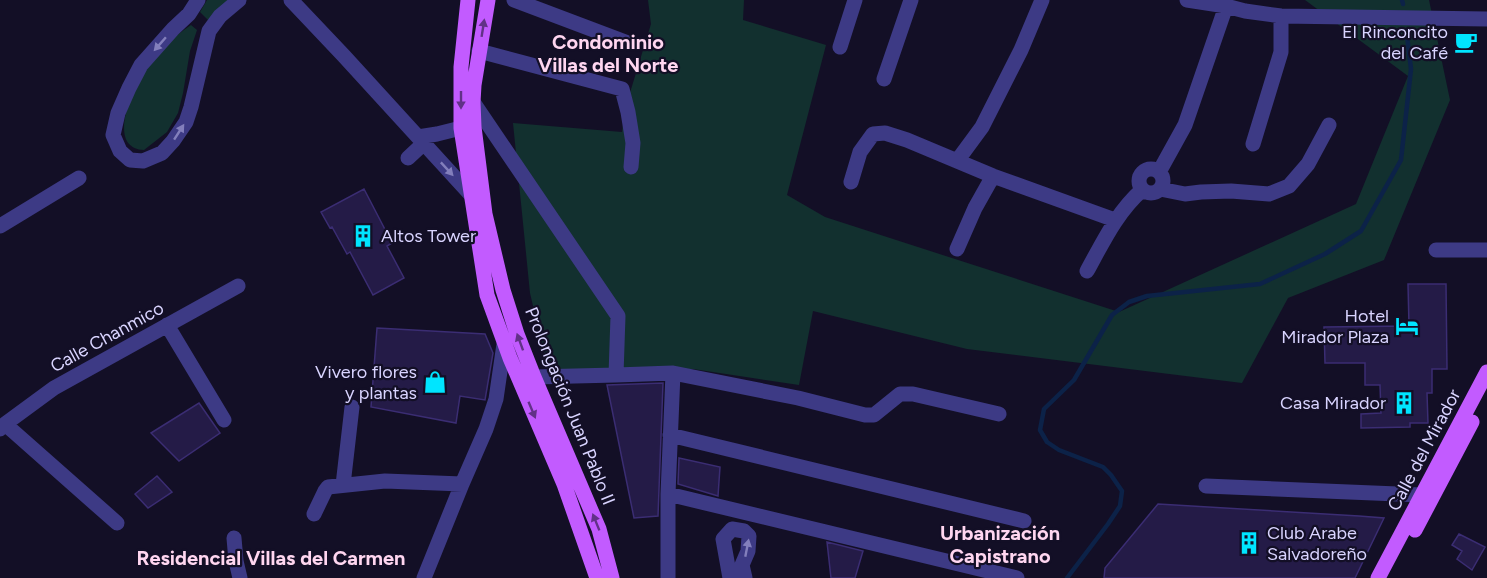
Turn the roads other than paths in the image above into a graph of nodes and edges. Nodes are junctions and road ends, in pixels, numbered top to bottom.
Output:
1 (198, 0) edge
2 (239, 0) edge
3 (291, 0) edge
4 (468, 0) edge
5 (488, 0) edge
6 (514, 0) edge
7 (855, 0) edge
8 (911, 0) edge
9 (1042, 0) edge
10 (1187, 0) edge
11 (1226, 6) junction
12 (1248, 6) edge
13 (189, 14) junction
14 (1281, 16) junction
15 (1487, 19) edge
16 (208, 31) junction
17 (628, 43) dead end
18 (840, 47) dead end
19 (479, 51) junction
20 (884, 79) dead end
21 (473, 102) junction
22 (1329, 125) dead end
23 (461, 128) junction
24 (420, 140) junction
25 (1253, 144) dead end
26 (408, 158) dead end
27 (957, 161) junction
28 (631, 167) dead end
29 (1159, 172) junction
30 (993, 176) junction
31 (79, 178) dead end
32 (851, 182) dead end
33 (1160, 189) junction
34 (1142, 190) junction
35 (471, 195) junction
36 (1115, 220) junction
37 (0, 226) edge
38 (957, 249) dead end
39 (1436, 250) dead end
40 (1487, 250) edge
41 (1087, 270) dead end
42 (238, 286) dead end
43 (167, 326) junction
44 (504, 344) junction
45 (1487, 372) edge
46 (673, 373) junction
47 (616, 375) junction
48 (534, 377) junction
49 (1487, 394) edge
50 (352, 407) dead end
51 (999, 414) dead end
52 (224, 420) dead end
53 (2, 427) edge
54 (670, 435) junction
55 (462, 484) junction
56 (343, 485) junction
57 (1206, 486) dead end
58 (668, 494) junction
59 (1422, 495) junction
60 (314, 514) dead end
61 (1024, 521) dead end
62 (117, 523) dead end
63 (234, 538) dead end
64 (240, 578) edge
65 (424, 578) edge
66 (597, 578) edge
67 (612, 578) edge
68 (668, 578) edge
69 (730, 578) edge
70 (745, 578) edge
71 (1017, 578) edge
72 (1378, 578) edge
73 (1389, 578) edge

1 - 13 street
2 - 16 street
3 - 24 street
4 -> 23 main road
19 -> 5 main road, Prolongación Juan Pablo II
6 - 17 street
7 - 18 street
8 - 20 street
9 - 27 street
10 - 11 street
11 - 12 street
11 - 29 street
12 - 14 street
13 - 16 street
13 -> 16 street
14 - 15 street
14 - 25 street
19 - 21 main road, Prolongación Juan Pablo II
19 - 28 street
21 - 47 street
48 -> 21 main road, Prolongación Juan Pablo II
22 - 33 street
23 - 24 street
23 - 35 main road
24 - 26 street
24 -> 35 street
27 - 30 street
27 - 32 street
29 - 33 street
29 - 34 street
30 - 36 street
30 - 38 street
31 - 37 street
33 - 34 street
34 - 36 street
35 - 44 main road
36 - 41 street
39 - 40 street
42 - 43 street, Calle Chanmico
43 - 52 street
43 - 53 street, Calle Chanmico
44 - 55 street
44 -> 66 main road
45 - 59 main road, Calle del Mirador
46 - 47 street
46 - 51 street
46 - 54 street
47 - 48 street
67 -> 48 main road, Prolongación Juan Pablo II
49 - 73 main road, Calle del Mirador
50 - 56 street
53 - 62 street
54 - 58 street
54 - 61 street
55 - 56 street
55 - 65 street
56 - 60 street
57 - 59 street
58 - 68 street
58 - 71 street
59 - 72 main road, Calle del Mirador
63 - 64 street
70 -> 69 street

